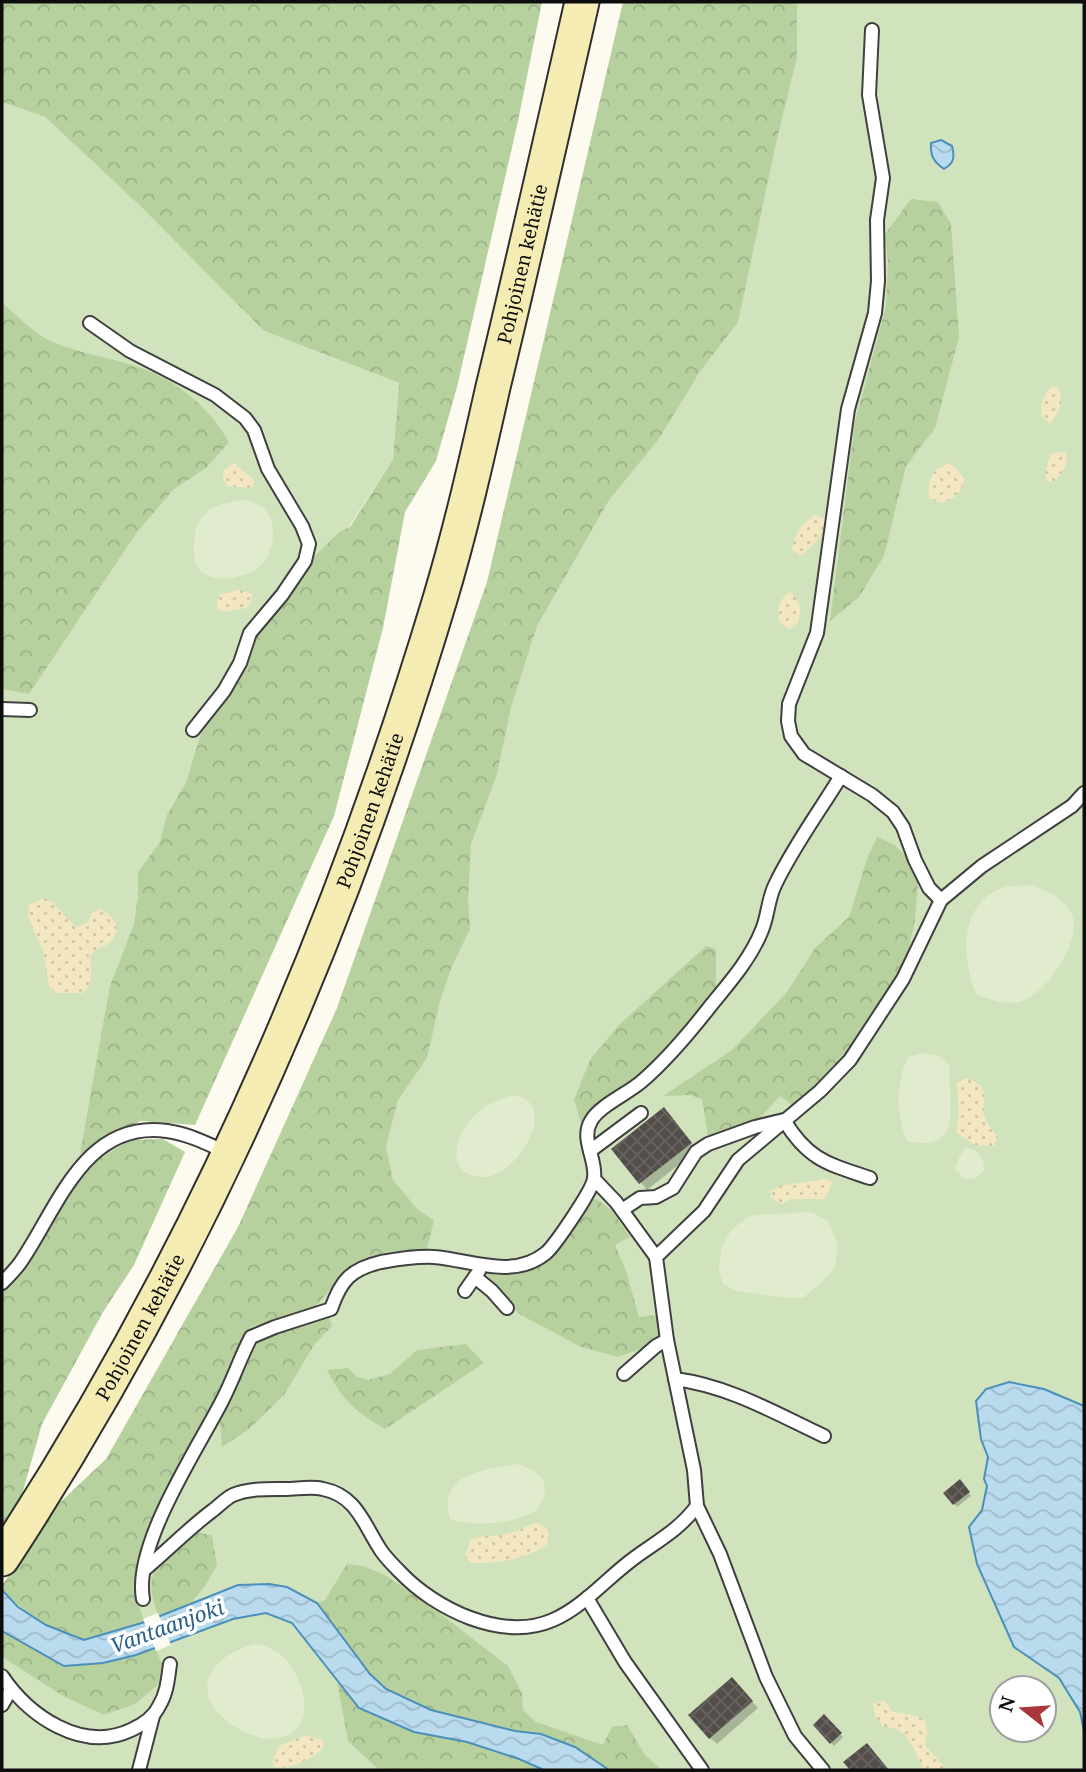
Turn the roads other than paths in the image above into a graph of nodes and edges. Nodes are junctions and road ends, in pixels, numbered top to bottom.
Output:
1 (582, 2) edge
2 (872, 30) dead end
3 (90, 323) dead end
4 (2, 709) edge
5 (30, 710) dead end
6 (193, 730) dead end
7 (841, 776) junction
8 (1084, 793) edge
9 (942, 900) junction
10 (640, 1113) dead end
11 (784, 1120) junction
12 (590, 1151) junction
13 (229, 1153) junction
14 (870, 1178) dead end
15 (594, 1179) junction
16 (622, 1210) junction
17 (656, 1256) junction
18 (483, 1265) junction
19 (475, 1277) junction
20 (2, 1283) edge
21 (465, 1291) dead end
22 (507, 1308) dead end
23 (667, 1340) junction
24 (624, 1374) dead end
25 (675, 1379) junction
26 (824, 1436) dead end
27 (697, 1506) junction
28 (2, 1559) edge
29 (144, 1570) junction
30 (587, 1598) junction
31 (143, 1599) dead end
32 (170, 1664) dead end
33 (2, 1676) edge
34 (11, 1689) junction
35 (2, 1705) edge
36 (153, 1716) junction
37 (139, 1770) edge
38 (702, 1770) edge
39 (822, 1770) edge

1 - 13 main road, Pohjoinen kehätie
2 - 7 lane
3 - 6 lane
4 - 5 lane
7 - 9 lane
7 - 12 lane
8 - 9 lane
9 - 11 lane
10 - 12 lane
11 - 14 lane
11 - 16 lane
11 - 17 lane
12 - 15 lane
13 - 20 lane
13 - 28 main road, Pohjoinen kehätie
15 - 16 lane
15 - 18 lane
16 - 17 lane
17 - 23 lane
18 - 19 lane
18 - 29 lane
19 - 21 lane
19 - 22 lane
23 - 24 lane
23 - 25 lane
25 - 26 lane
25 - 27 lane
27 - 30 lane
27 - 39 lane
29 - 30 lane
29 - 31 lane
30 - 38 lane
32 - 36 lane
33 - 34 lane
34 - 35 lane
34 - 36 lane
36 - 37 lane

